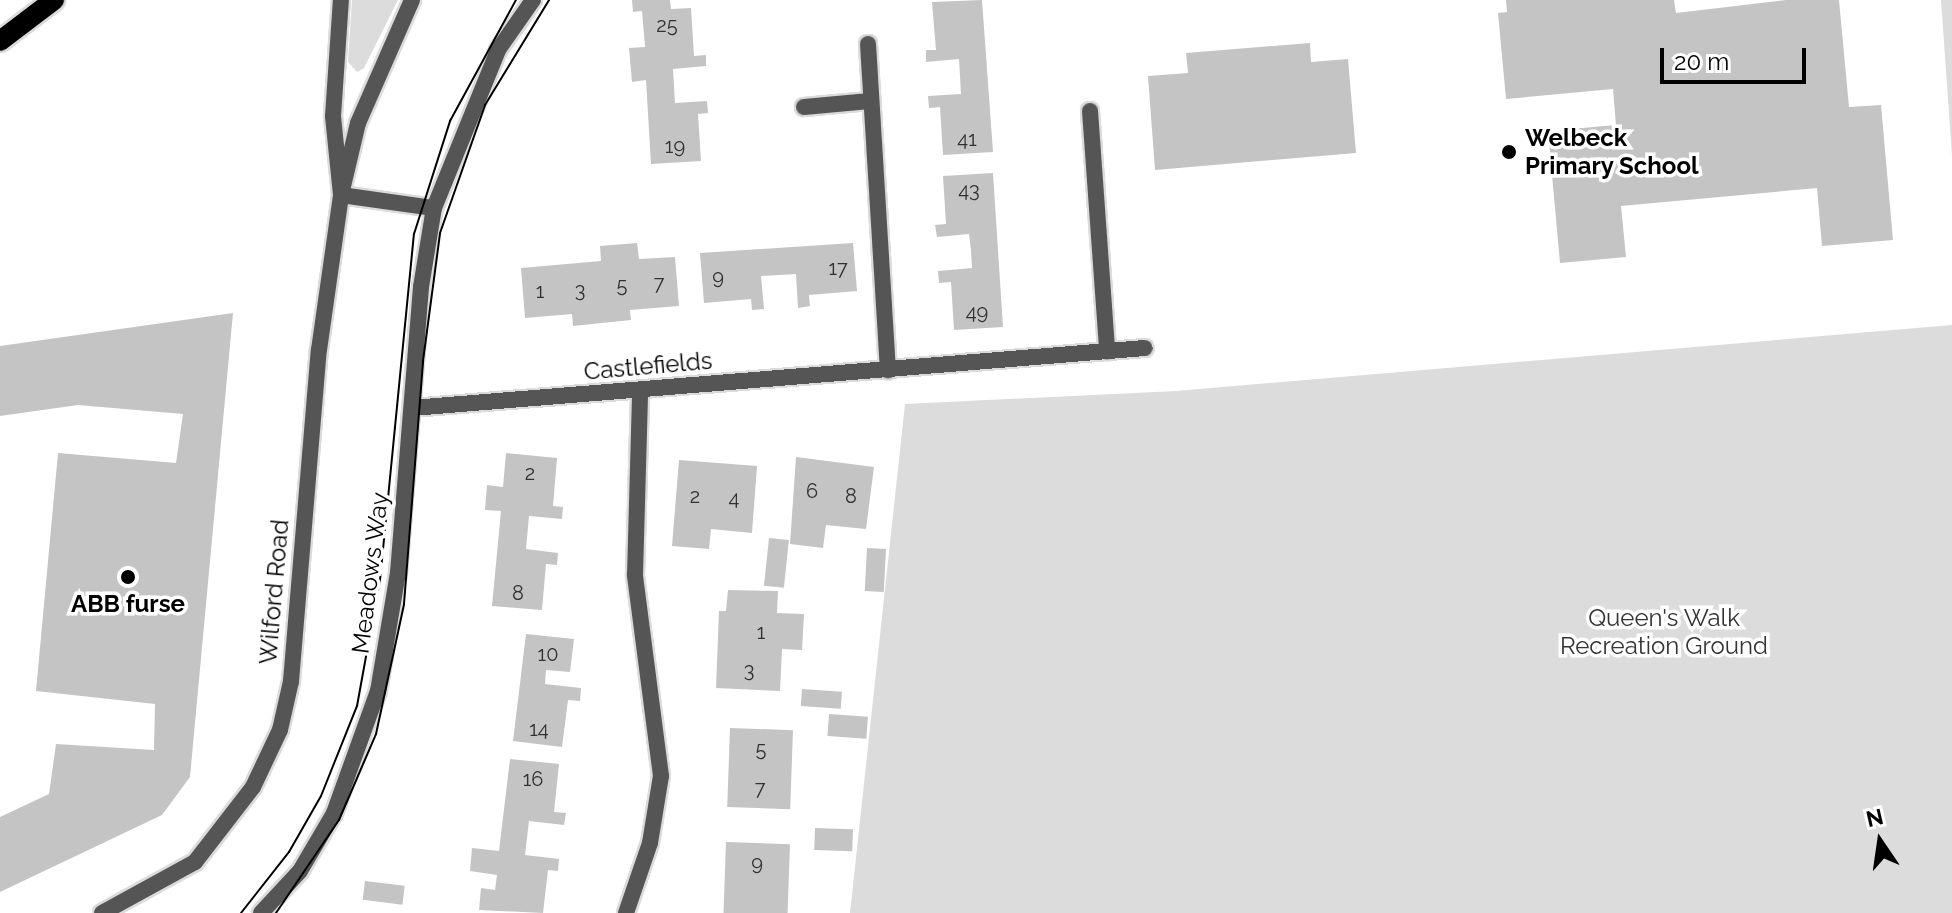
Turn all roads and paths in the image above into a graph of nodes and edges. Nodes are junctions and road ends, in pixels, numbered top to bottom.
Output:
1 (54, 0) edge
2 (341, 0) edge
3 (412, 0) edge
4 (533, 0) edge
5 (0, 41) edge
6 (868, 44) dead end
7 (870, 101) junction
8 (804, 107) dead end
9 (1090, 111) dead end
10 (341, 195) junction
11 (434, 208) junction
12 (1145, 348) dead end
13 (1107, 351) junction
14 (888, 370) junction
15 (640, 391) junction
16 (412, 408) junction
17 (102, 913) edge
18 (261, 913) edge
19 (626, 913) edge

1 - 5 main road
2 - 10 street, Wilford Road
3 - 10 street, Wilford Road
4 - 11 street, Meadows Way
6 - 7 street
7 - 8 street
7 - 14 street
9 - 13 street
10 - 11 street
10 - 17 street, Wilford Road
11 - 16 street, Meadows Way
12 - 13 street, Castlefields
13 - 14 street, Castlefields
14 - 15 street, Castlefields
15 - 16 street, Castlefields
15 - 19 street
16 - 18 street, Meadows Way

